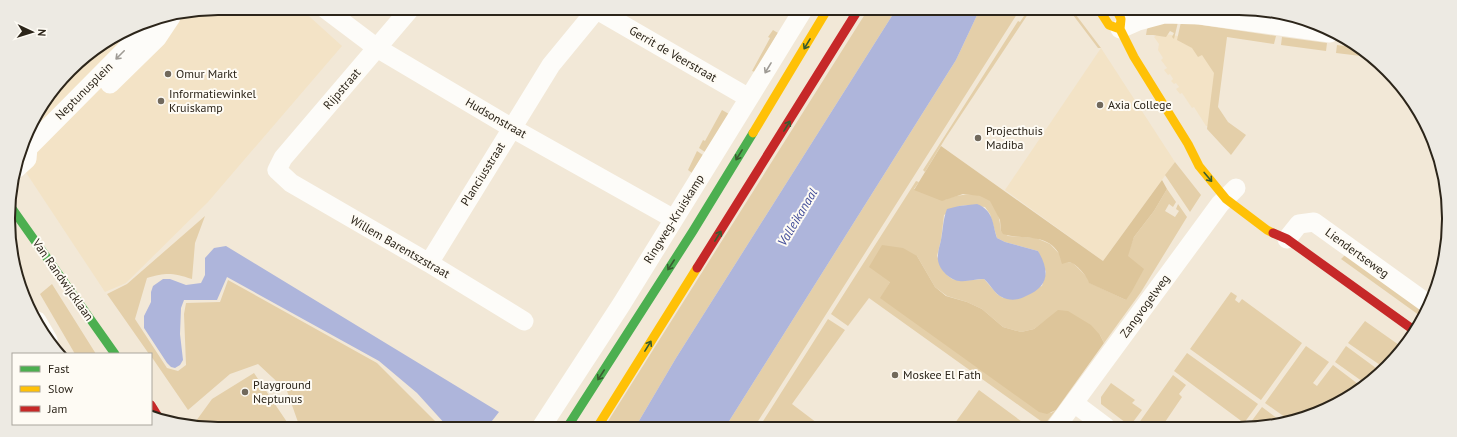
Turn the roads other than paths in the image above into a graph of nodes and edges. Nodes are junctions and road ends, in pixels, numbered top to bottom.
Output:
1 (333, 15) edge
2 (405, 15) edge
3 (593, 15) edge
4 (606, 15) edge
5 (800, 15) edge
6 (824, 15) edge
7 (855, 15) edge
8 (1103, 15) edge
9 (1160, 15) edge
10 (1200, 15) edge
11 (1118, 20) edge
12 (155, 28) edge
13 (1319, 32) edge
14 (377, 48) junction
15 (749, 98) junction
16 (512, 128) junction
17 (1188, 144) junction
18 (1206, 158) dead end
19 (22, 164) edge
20 (277, 170) joint
21 (1234, 190) junction
22 (15, 213) edge
23 (674, 219) junction
24 (1282, 232) junction
25 (428, 263) junction
26 (1424, 301) edge
27 (524, 321) dead end
28 (1411, 328) edge
29 (114, 353) edge
30 (1074, 403) junction
31 (545, 422) edge
32 (571, 422) edge
33 (600, 422) edge
34 (1060, 422) edge
35 (1099, 422) edge

1 - 14 street, Hudsonstraat
2 - 14 street, Rijpstraat
3 - 16 street, Planciusstraat
4 - 15 street, Gerrit de Veerstraat
5 -> 15 street, Ringweg-Kruiskamp
6 -> 32 main road, Ringweg-Kruiskamp
33 -> 7 main road
8 - 11 main road
9 - 11 street
10 - 13 street
11 - 17 main road
12 - 19 street, Neptunusplein
14 - 16 street, Hudsonstraat
14 - 20 street, Rijpstraat
15 - 23 street, Ringweg-Kruiskamp
16 - 23 street, Hudsonstraat
16 - 25 street, Planciusstraat
17 - 18 main road
17 -> 21 main road
20 - 25 street, Willem Barentszstraat
21 - 24 main road
21 - 30 street, Zangvogelweg
22 - 29 main road, Van Randwijcklaan
23 - 31 street, Ringweg-Kruiskamp
24 - 26 street, Liendertseweg
24 - 28 main road
25 - 27 street, Willem Barentszstraat
30 - 34 street, Zangvogelweg
30 - 35 street

